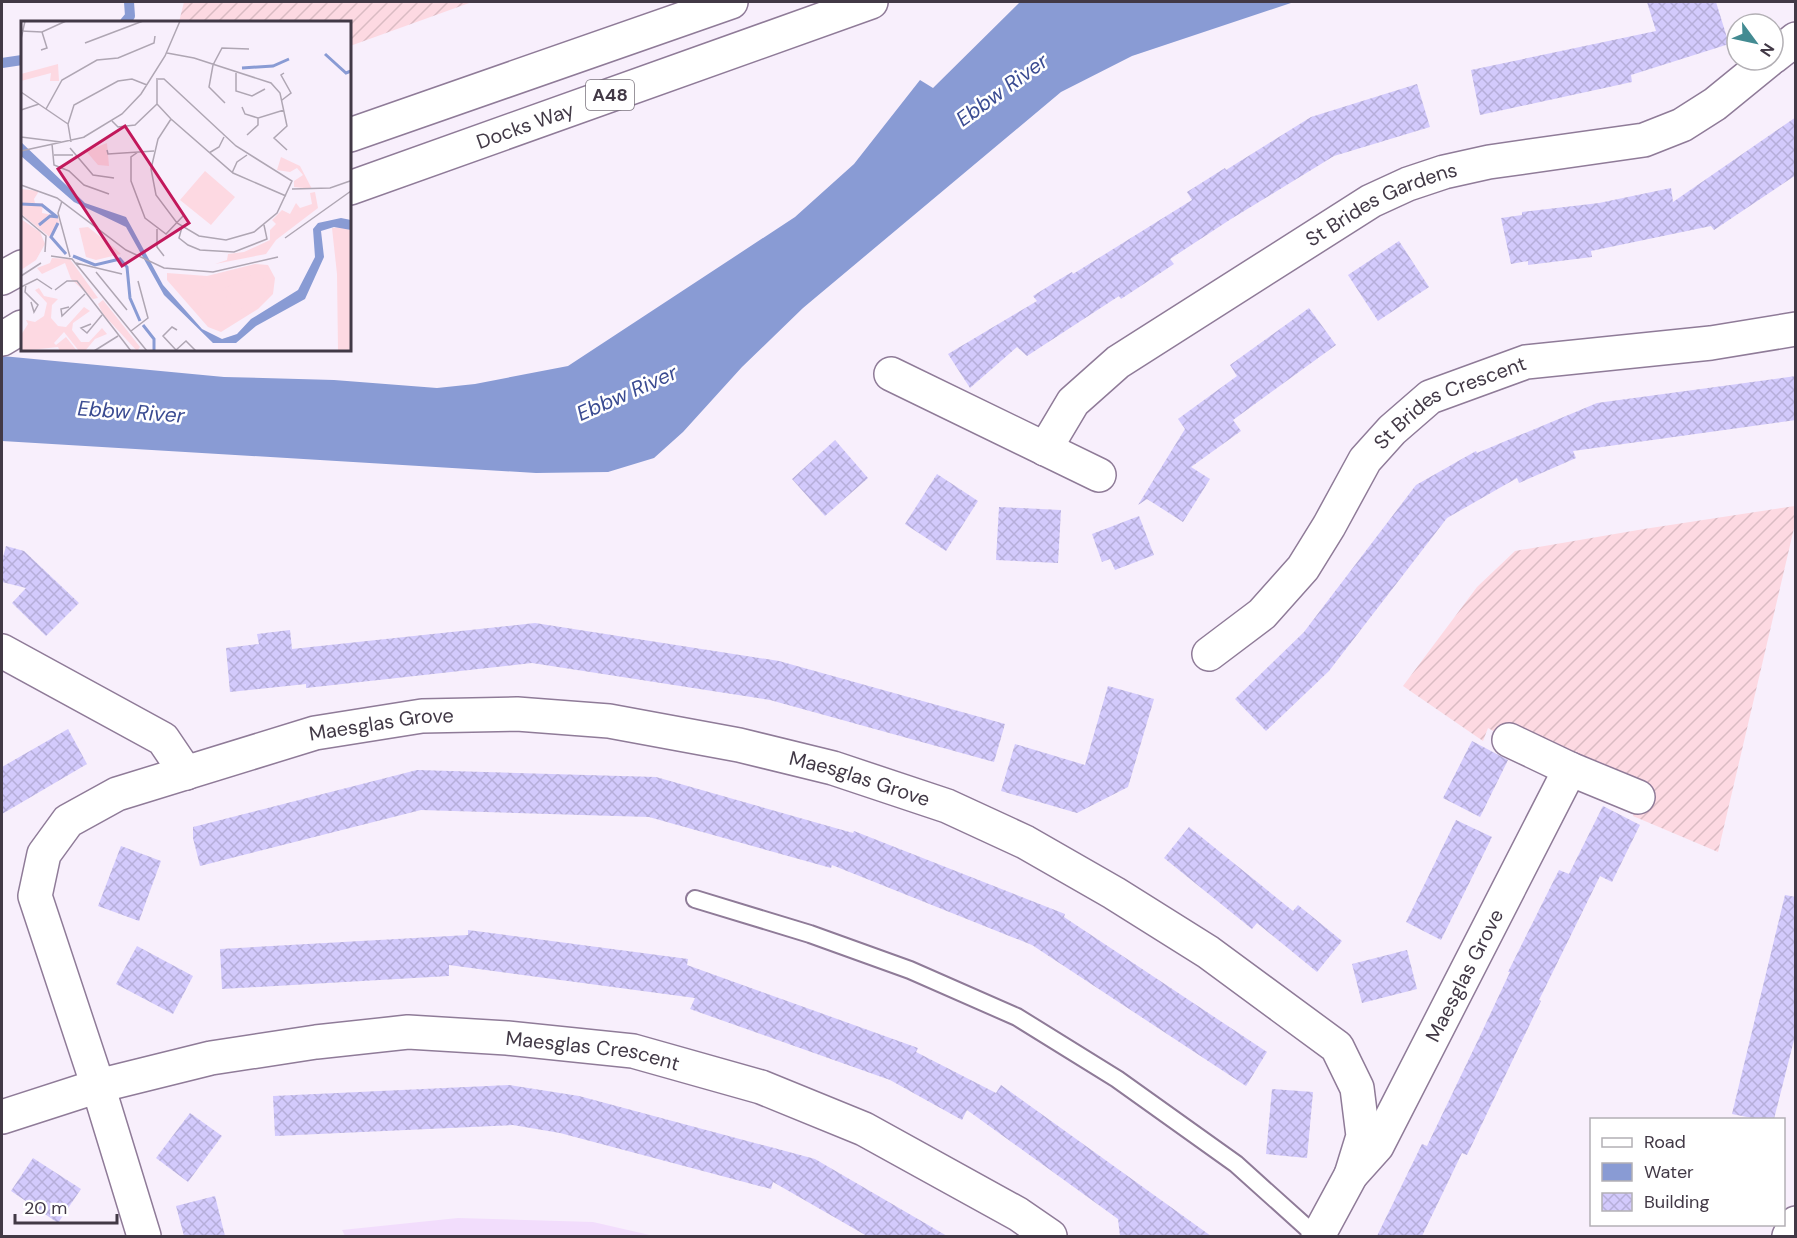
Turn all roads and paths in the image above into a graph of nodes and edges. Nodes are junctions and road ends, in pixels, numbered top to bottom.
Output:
1 (731, 2) edge
2 (871, 2) edge
3 (1754, 72) edge
4 (351, 135) edge
5 (351, 188) edge
6 (21, 328) edge
7 (1796, 329) edge
8 (2, 339) edge
9 (891, 374) dead end
10 (1045, 449) junction
11 (1099, 475) dead end
12 (2, 651) edge
13 (1209, 654) dead end
14 (1509, 740) dead end
15 (1570, 768) junction
16 (186, 773) junction
17 (1638, 797) dead end
18 (695, 899) dead end
19 (98, 1086) junction
20 (3, 1112) edge
21 (1351, 1175) junction
22 (1796, 1223) edge
23 (144, 1236) edge
24 (1050, 1236) edge
25 (1317, 1236) edge
26 (1789, 1236) edge

1 - 4 street, A48
2 - 5 street, Docks Way / A48
3 - 10 street, St Brides Gardens
6 - 8 street
7 - 13 street, St Brides Crescent
9 - 10 street
10 - 11 street
12 - 16 street
14 - 15 street
15 - 17 street
15 - 21 street, Maesglas Grove
16 - 19 street, Maesglas Grove
16 - 21 street, Maesglas Grove
18 - 25 lane
19 - 20 street, Maesglas Crescent
19 - 23 street
19 - 24 street, Maesglas Crescent
21 - 25 street, Maesglas Grove
22 - 26 street

